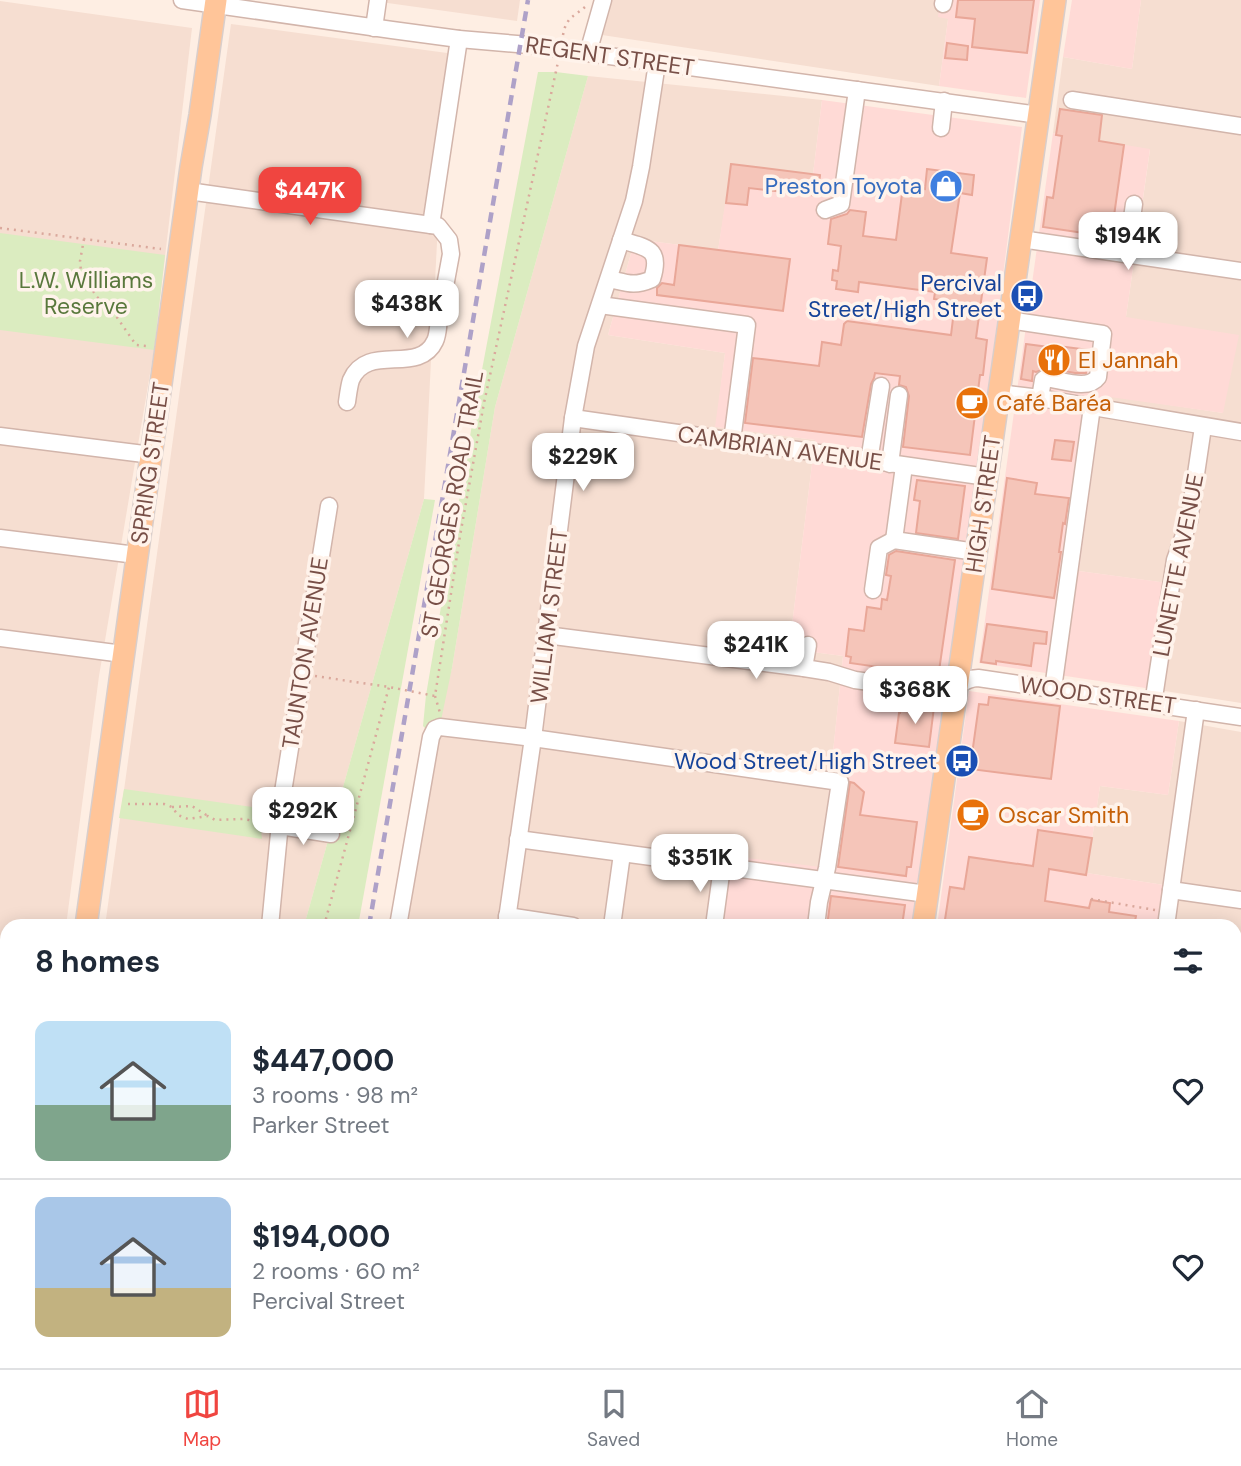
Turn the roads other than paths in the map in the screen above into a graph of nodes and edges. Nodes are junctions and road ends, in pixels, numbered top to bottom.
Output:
1 (182, 0) edge
2 (378, 0) edge
3 (1055, 0) edge
4 (596, 1) edge
5 (215, 2) edge
6 (374, 28) junction
7 (459, 39) junction
8 (588, 53) junction
9 (657, 63) junction
10 (857, 90) junction
11 (1072, 100) dead end
12 (944, 102) junction
13 (1039, 115) junction
14 (1241, 126) edge
15 (941, 128) dead end
16 (188, 191) junction
17 (1134, 204) dead end
18 (825, 210) dead end
19 (434, 226) junction
20 (1021, 239) junction
21 (621, 240) junction
22 (1127, 253) junction
23 (1241, 271) edge
24 (608, 279) junction
25 (600, 305) junction
26 (1009, 320) junction
27 (881, 386) dead end
28 (999, 393) junction
29 (899, 395) dead end
30 (1040, 398) junction
31 (347, 402) dead end
32 (1093, 407) junction
33 (573, 418) junction
34 (1203, 427) junction
35 (1241, 432) edge
36 (0, 436) edge
37 (732, 441) junction
38 (152, 455) junction
39 (897, 465) junction
40 (866, 466) junction
41 (987, 477) junction
42 (329, 506) dead end
43 (0, 538) edge
44 (894, 540) junction
45 (976, 552) junction
46 (136, 555) junction
47 (873, 590) dead end
48 (546, 635) junction
49 (0, 638) edge
50 (808, 645) dead end
51 (123, 654) junction
52 (804, 668) junction
53 (957, 687) junction
54 (1053, 689) junction
55 (1153, 704) junction
56 (1196, 710) junction
57 (1241, 717) edge
58 (533, 738) junction
59 (280, 826) junction
60 (331, 834) dead end
61 (518, 839) junction
62 (622, 854) junction
63 (722, 867) junction
64 (825, 881) junction
65 (1171, 890) junction
66 (928, 894) junction
67 (1241, 900) edge
68 (87, 919) edge
69 (271, 919) edge
70 (399, 919) edge
71 (507, 919) edge
72 (613, 919) edge
73 (715, 919) edge
74 (817, 919) edge
75 (924, 919) edge
76 (1167, 919) edge

1 - 5 street, REGENT STREET
2 - 6 street
3 - 13 main road, HIGH STREET
4 - 8 street
5 - 6 street, REGENT STREET
5 - 16 main road, SPRING STREET
6 - 7 street, REGENT STREET
7 - 8 street, REGENT STREET
7 - 19 street
8 - 9 street, REGENT STREET
9 - 10 street, REGENT STREET
9 - 21 street, WILLIAM STREET
10 - 12 street, REGENT STREET
10 - 18 street
11 - 14 street
12 - 13 street, REGENT STREET
12 - 15 street
13 - 20 main road, HIGH STREET
16 - 19 street
16 - 38 main road, SPRING STREET
17 - 22 street
19 - 31 street
20 - 22 street
20 - 26 main road, HIGH STREET
21 - 24 street, WILLIAM STREET
21 - 24 street
22 - 23 street
24 - 25 street, WILLIAM STREET
25 - 33 street, WILLIAM STREET
25 - 37 street
26 - 28 main road, HIGH STREET
26 - 30 street
27 - 40 street
28 - 30 street
28 - 41 main road, HIGH STREET
29 - 39 street
30 - 32 street
32 - 34 street
32 - 54 street
33 - 37 street, CAMBRIAN AVENUE
33 - 48 street, WILLIAM STREET
34 - 35 street
34 - 55 street, LUNETTE AVENUE
36 - 38 street
37 - 40 street, CAMBRIAN AVENUE
38 - 46 main road, SPRING STREET
39 - 40 street, CAMBRIAN AVENUE
39 - 41 street, CAMBRIAN AVENUE
39 - 44 street
41 - 45 main road, HIGH STREET
42 - 59 street, TAUNTON AVENUE
43 - 46 street
44 - 45 street
44 - 47 street
45 - 53 main road, HIGH STREET
46 - 51 main road, SPRING STREET
48 - 52 street, WOOD STREET
48 - 58 street, WILLIAM STREET
49 - 51 street
50 - 52 street
51 - 68 main road, SPRING STREET
52 - 53 street, WOOD STREET
53 - 54 street, WOOD STREET
53 - 66 main road, HIGH STREET
54 - 55 street, WOOD STREET
55 - 56 street, WOOD STREET
56 - 57 street, WOOD STREET
56 - 65 street
58 - 61 street, WILLIAM STREET
58 - 64 street
58 - 70 street
59 - 60 street
59 - 69 street, TAUNTON AVENUE
61 - 62 street
61 - 71 street, WILLIAM STREET
62 - 63 street
62 - 72 street
63 - 64 street
63 - 73 street
64 - 66 street
64 - 74 street
65 - 67 street
65 - 76 street
66 - 75 main road, HIGH STREET

